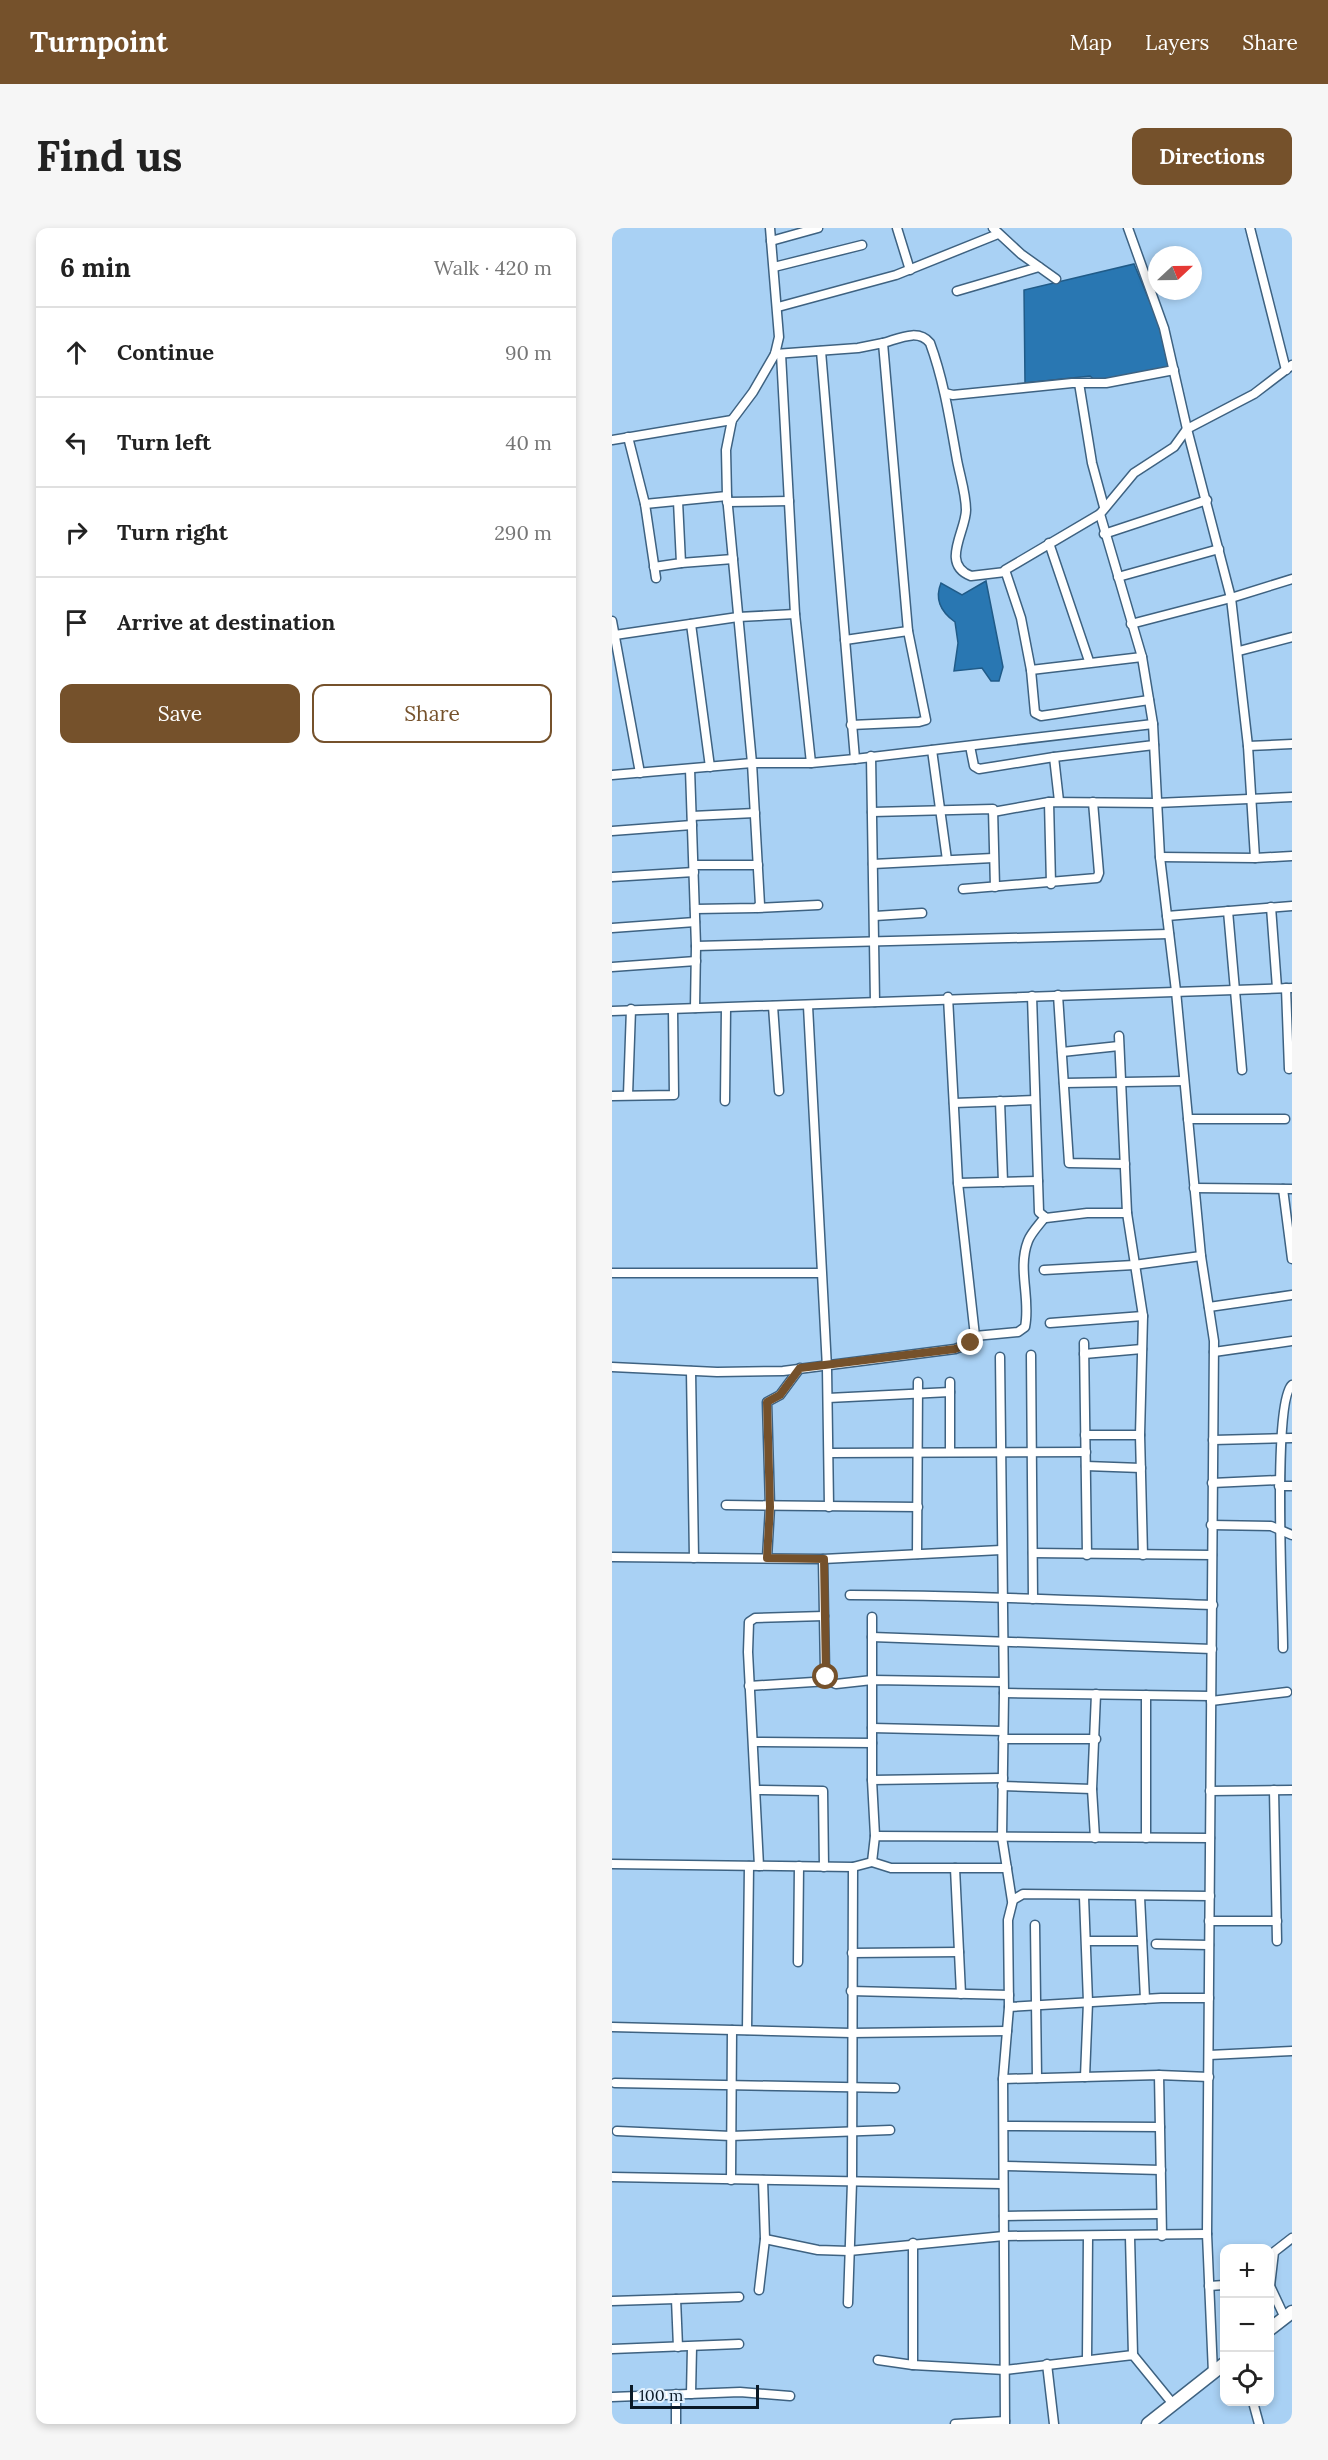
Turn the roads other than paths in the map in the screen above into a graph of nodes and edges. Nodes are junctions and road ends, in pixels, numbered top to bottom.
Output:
1 (770, 228) edge
2 (818, 228) edge
3 (897, 228) edge
4 (1128, 228) edge
5 (1250, 228) edge
6 (995, 231) edge
7 (771, 241) junction
8 (862, 245) dead end
9 (774, 267) junction
10 (1039, 267) junction
11 (910, 270) junction
12 (1056, 279) dead end
13 (957, 291) dead end
14 (778, 306) junction
15 (883, 344) junction
16 (821, 351) junction
17 (778, 354) junction
18 (1289, 367) edge
19 (1174, 370) junction
20 (1079, 383) junction
21 (945, 393) junction
22 (732, 420) junction
23 (1187, 429) junction
24 (628, 437) junction
25 (612, 440) edge
26 (727, 499) junction
27 (1207, 500) junction
28 (678, 501) junction
29 (789, 501) junction
30 (645, 504) junction
31 (1102, 511) junction
32 (1104, 534) junction
33 (1049, 543) junction
34 (1219, 549) junction
35 (733, 559) junction
36 (681, 563) junction
37 (654, 567) junction
38 (1005, 572) junction
39 (1118, 577) junction
40 (656, 578) dead end
41 (1292, 579) edge
42 (1231, 598) junction
43 (795, 614) junction
44 (738, 617) junction
45 (612, 621) edge
46 (691, 624) junction
47 (1131, 624) junction
48 (908, 631) junction
49 (1292, 637) edge
50 (614, 638) edge
51 (844, 640) junction
52 (1239, 651) junction
53 (1142, 657) junction
54 (1089, 662) junction
55 (1031, 670) junction
56 (1149, 700) junction
57 (1153, 724) junction
58 (852, 725) junction
59 (1292, 744) edge
60 (1154, 745) junction
61 (970, 746) junction
62 (1248, 746) junction
63 (932, 750) junction
64 (871, 756) junction
65 (1054, 757) junction
66 (855, 759) junction
67 (752, 763) junction
68 (811, 763) junction
69 (710, 767) junction
70 (690, 769) junction
71 (640, 773) junction
72 (612, 776) edge
73 (1292, 797) edge
74 (1251, 799) junction
75 (1059, 801) junction
76 (1049, 802) junction
77 (1093, 802) junction
78 (1156, 803) junction
79 (939, 809) junction
80 (872, 812) junction
81 (993, 812) junction
82 (755, 813) junction
83 (692, 821) junction
84 (612, 831) edge
85 (1292, 856) edge
86 (1160, 857) junction
87 (993, 858) junction
88 (1255, 858) junction
89 (947, 860) junction
90 (873, 864) junction
91 (758, 865) junction
92 (694, 868) junction
93 (612, 877) edge
94 (1051, 884) junction
95 (995, 887) junction
96 (963, 889) dead end
97 (818, 905) dead end
98 (1292, 906) edge
99 (758, 908) junction
100 (1271, 908) junction
101 (695, 909) junction
102 (1228, 911) junction
103 (921, 913) dead end
104 (875, 916) junction
105 (1167, 916) junction
106 (695, 922) junction
107 (612, 927) edge
108 (1169, 934) junction
109 (874, 940) junction
110 (696, 946) junction
111 (696, 961) junction
112 (612, 967) edge
113 (1233, 988) junction
114 (1285, 988) edge
115 (1176, 991) junction
116 (1058, 995) junction
117 (1032, 996) junction
118 (948, 997) junction
119 (875, 1002) junction
120 (772, 1006) junction
121 (808, 1006) junction
122 (695, 1008) junction
123 (726, 1008) junction
124 (631, 1010) junction
125 (673, 1010) junction
126 (612, 1011) edge
127 (1119, 1036) dead end
128 (1119, 1046) junction
129 (1062, 1052) junction
130 (1289, 1069) dead end
131 (1242, 1070) dead end
132 (1184, 1081) junction
133 (1120, 1082) junction
134 (1064, 1083) junction
135 (779, 1091) dead end
136 (628, 1095) junction
137 (612, 1096) edge
138 (1035, 1100) junction
139 (724, 1101) dead end
140 (1000, 1101) junction
141 (954, 1103) junction
142 (1188, 1119) junction
143 (1285, 1119) dead end
144 (1125, 1164) junction
145 (1038, 1181) junction
146 (1003, 1182) junction
147 (958, 1183) junction
148 (1194, 1188) junction
149 (1288, 1189) edge
150 (1127, 1213) junction
151 (1045, 1217) junction
152 (1201, 1256) junction
153 (1292, 1259) edge
154 (1134, 1265) junction
155 (1044, 1270) dead end
156 (612, 1273) edge
157 (821, 1273) junction
158 (1292, 1295) edge
159 (1209, 1306) junction
160 (1143, 1316) junction
161 (1050, 1323) dead end
162 (977, 1336) junction
163 (1292, 1341) edge
164 (1084, 1343) dead end
165 (1142, 1349) junction
166 (1214, 1352) junction
167 (1031, 1354) dead end
168 (1084, 1354) junction
169 (1000, 1357) dead end
170 (827, 1364) junction
171 (612, 1367) edge
172 (800, 1368) junction
173 (691, 1371) junction
174 (918, 1382) dead end
175 (950, 1382) dead end
176 (1292, 1385) edge
177 (950, 1392) junction
178 (918, 1394) junction
179 (828, 1398) junction
180 (1085, 1435) junction
181 (1140, 1435) junction
182 (1280, 1438) junction
183 (1292, 1438) edge
184 (1213, 1440) junction
185 (950, 1451) junction
186 (917, 1452) junction
187 (1000, 1452) junction
188 (1032, 1452) junction
189 (1086, 1452) junction
190 (829, 1453) junction
191 (1086, 1466) junction
192 (1141, 1468) junction
193 (1279, 1483) junction
194 (1212, 1484) junction
195 (1292, 1486) edge
196 (726, 1505) dead end
197 (770, 1507) junction
198 (829, 1507) junction
199 (918, 1507) junction
200 (1211, 1525) junction
201 (1282, 1530) junction
202 (1292, 1535) edge
203 (1001, 1550) junction
204 (1033, 1553) junction
205 (917, 1554) junction
206 (1087, 1555) junction
207 (1143, 1555) junction
208 (1212, 1555) junction
209 (612, 1557) edge
210 (694, 1558) junction
211 (767, 1558) junction
212 (824, 1559) junction
213 (850, 1595) dead end
214 (1002, 1596) junction
215 (1033, 1599) junction
216 (1213, 1605) junction
217 (824, 1616) junction
218 (872, 1617) dead end
219 (872, 1637) junction
220 (1003, 1643) junction
221 (1283, 1648) dead end
222 (1212, 1649) junction
223 (872, 1680) junction
224 (829, 1681) junction
225 (1004, 1682) junction
226 (749, 1686) junction
227 (1004, 1692) junction
228 (1287, 1692) dead end
229 (1096, 1694) junction
230 (1146, 1695) junction
231 (1211, 1699) junction
232 (872, 1728) junction
233 (1003, 1735) junction
234 (1096, 1739) junction
235 (753, 1742) junction
236 (872, 1743) junction
237 (872, 1780) junction
238 (1003, 1782) junction
239 (1092, 1789) junction
240 (756, 1790) junction
241 (1274, 1790) junction
242 (1292, 1790) edge
243 (1210, 1791) junction
244 (875, 1836) junction
245 (1002, 1837) junction
246 (1095, 1838) junction
247 (1146, 1838) junction
248 (1210, 1838) junction
249 (872, 1862) junction
250 (612, 1864) edge
251 (754, 1866) junction
252 (799, 1866) junction
253 (824, 1867) junction
254 (853, 1867) junction
255 (955, 1868) junction
256 (1007, 1868) junction
257 (1210, 1896) junction
258 (1084, 1897) junction
259 (1140, 1897) junction
260 (1012, 1901) junction
261 (1209, 1921) junction
262 (1276, 1921) junction
263 (1035, 1925) dead end
264 (1087, 1941) junction
265 (1142, 1941) junction
266 (1277, 1941) dead end
267 (1156, 1944) dead end
268 (1209, 1945) junction
269 (959, 1952) junction
270 (852, 1953) junction
271 (798, 1962) dead end
272 (851, 1991) junction
273 (961, 1994) junction
274 (1009, 1995) junction
275 (1209, 1998) junction
276 (1145, 1999) junction
277 (1088, 2002) junction
278 (1036, 2005) junction
279 (1009, 2007) junction
280 (612, 2027) edge
281 (732, 2030) junction
282 (747, 2030) junction
283 (1007, 2031) junction
284 (851, 2033) junction
285 (1292, 2051) edge
286 (1209, 2055) junction
287 (1159, 2075) junction
288 (1085, 2077) junction
289 (1209, 2077) junction
290 (1037, 2078) junction
291 (1003, 2079) junction
292 (615, 2083) dead end
293 (732, 2085) junction
294 (851, 2087) junction
295 (896, 2088) dead end
296 (1005, 2126) junction
297 (1160, 2127) junction
298 (890, 2130) dead end
299 (617, 2131) dead end
300 (852, 2133) junction
301 (731, 2136) junction
302 (1005, 2166) junction
303 (1161, 2170) junction
304 (612, 2177) edge
305 (731, 2180) junction
306 (763, 2180) junction
307 (852, 2182) junction
308 (1003, 2184) junction
309 (1161, 2214) junction
310 (1004, 2216) junction
311 (1207, 2234) junction
312 (1004, 2236) junction
313 (1130, 2236) junction
314 (1162, 2236) junction
315 (1088, 2237) junction
316 (1292, 2238) edge
317 (765, 2240) junction
318 (913, 2243) junction
319 (849, 2251) junction
320 (1274, 2252) edge
321 (1220, 2285) edge
322 (1209, 2286) junction
323 (759, 2290) dead end
324 (1274, 2292) edge
325 (739, 2297) dead end
326 (676, 2299) junction
327 (612, 2301) edge
328 (848, 2303) dead end
329 (1290, 2316) edge
330 (1274, 2326) edge
331 (739, 2344) dead end
332 (678, 2347) junction
333 (692, 2347) junction
334 (612, 2349) edge
335 (1133, 2355) junction
336 (1087, 2359) junction
337 (878, 2360) dead end
338 (1047, 2364) junction
339 (913, 2365) junction
340 (1220, 2367) edge
341 (1005, 2370) junction
342 (1213, 2373) junction
343 (676, 2394) junction
344 (691, 2394) junction
345 (790, 2396) dead end
346 (612, 2397) edge
347 (1173, 2404) junction
348 (1254, 2406) edge
349 (1005, 2422) edge
350 (676, 2424) edge
351 (955, 2424) edge
352 (1054, 2424) edge
353 (1148, 2424) edge
354 (1259, 2424) edge

1 - 7 street
2 - 7 street
3 - 11 street
4 - 19 street
5 - 18 street
6 - 10 street
6 - 11 street
7 - 9 street
8 - 9 street
9 - 14 street
10 - 12 street
10 - 13 street
11 - 14 street
14 - 17 street
15 - 16 street
15 - 21 street
15 - 48 street
16 - 17 street
16 - 51 street
17 - 22 street
17 - 29 street
18 - 23 street
19 - 20 street
19 - 23 street
20 - 21 street
20 - 31 street
21 - 38 street
22 - 24 street
22 - 26 street
23 - 27 street
23 - 31 street
24 - 25 street
24 - 30 street
26 - 28 street
26 - 29 street
26 - 35 street
27 - 32 street
27 - 34 street
28 - 30 street
28 - 36 street
29 - 43 street
30 - 37 street
31 - 32 street
31 - 33 street
32 - 39 street
33 - 38 street
33 - 54 street
34 - 39 street
34 - 42 street
35 - 36 street
35 - 44 street
36 - 37 street
37 - 40 street
38 - 55 street
39 - 47 street
41 - 42 street
42 - 47 street
42 - 52 street
43 - 44 street
43 - 68 street
44 - 46 street
44 - 67 street
45 - 50 street
46 - 50 street
46 - 69 street
47 - 53 street
48 - 51 street
48 - 58 street
49 - 52 street
50 - 71 street
51 - 58 street
52 - 62 street
53 - 54 street
53 - 56 street
54 - 55 street
55 - 56 street
56 - 57 street
57 - 60 street
57 - 61 street
58 - 66 street
59 - 62 street
60 - 65 street
60 - 78 street
61 - 63 street
61 - 65 street
62 - 74 street
63 - 64 street
63 - 79 street
64 - 66 street
64 - 80 street
65 - 75 street
66 - 68 street
67 - 68 street
67 - 69 street
67 - 82 street
69 - 70 street
70 - 71 street
70 - 83 street
71 - 72 street
73 - 74 street
74 - 78 street
74 - 88 street
75 - 76 street
75 - 77 street
76 - 81 street
76 - 94 street
77 - 78 street
77 - 94 street
78 - 86 street
79 - 80 street
79 - 81 street
79 - 89 street
80 - 90 street
81 - 87 street
82 - 83 street
82 - 91 street
83 - 84 street
83 - 92 street
85 - 88 street
86 - 88 street
86 - 105 street
87 - 89 street
87 - 95 street
89 - 90 street
90 - 104 street
91 - 92 street
91 - 99 street
92 - 93 street
92 - 101 street
94 - 95 street
95 - 96 street
97 - 99 street
98 - 100 street
99 - 101 street
100 - 102 street
100 - 114 street
101 - 106 street
102 - 105 street
102 - 113 street
103 - 104 street
104 - 109 street
105 - 108 street
106 - 107 street
106 - 110 street
108 - 109 street
108 - 115 street
109 - 110 street
109 - 119 street
110 - 111 street
111 - 112 street
111 - 122 street
113 - 114 street
113 - 115 street
113 - 131 street
114 - 130 street
115 - 116 street
115 - 132 street
116 - 117 street
116 - 129 street
117 - 118 street
117 - 138 street
118 - 119 street
118 - 141 street
119 - 121 street
120 - 121 street
120 - 123 street
120 - 135 street
121 - 157 street
122 - 123 street
122 - 125 street
123 - 139 street
124 - 125 street
124 - 126 street
124 - 136 street
125 - 136 street
127 - 128 street
128 - 129 street
128 - 133 street
129 - 134 street
132 - 133 street
132 - 142 street
133 - 134 street
133 - 144 street
134 - 144 street
136 - 137 street
138 - 140 street
138 - 145 street
140 - 141 street
140 - 146 street
141 - 147 street
142 - 143 street
142 - 148 street
144 - 150 street
145 - 146 street
145 - 151 street
146 - 147 street
147 - 162 street
148 - 149 street
148 - 152 street
149 - 153 street
150 - 151 street
150 - 154 street
151 - 162 street
152 - 154 street
152 - 159 street
154 - 155 street
154 - 160 street
156 - 157 street
157 - 170 street
158 - 159 street
159 - 166 street
160 - 161 street
160 - 165 street
162 - 170 street
163 - 166 street
164 - 168 street
165 - 168 street
165 - 181 street
166 - 184 street
167 - 188 street
168 - 180 street
169 - 187 street
170 - 172 street
170 - 179 street
171 - 173 street
172 - 173 street
172 - 197 street
173 - 210 street
174 - 178 street
175 - 177 street
176 - 182 street
177 - 178 street
177 - 185 street
178 - 179 street
178 - 186 street
179 - 190 street
180 - 181 street
180 - 189 street
181 - 192 street
182 - 183 street
182 - 184 street
182 - 193 street
184 - 194 street
185 - 186 street
185 - 187 street
186 - 190 street
186 - 199 street
187 - 188 street
187 - 203 street
188 - 189 street
188 - 204 street
189 - 191 street
190 - 198 street
191 - 192 street
191 - 206 street
192 - 207 street
193 - 194 street
193 - 195 street
193 - 201 street
194 - 200 street
196 - 197 street
197 - 198 street
197 - 211 street
198 - 199 street
199 - 205 street
200 - 201 street
200 - 208 street
201 - 202 street
201 - 221 street
203 - 205 street
203 - 214 street
204 - 206 street
204 - 215 street
205 - 212 street
206 - 207 street
207 - 208 street
208 - 216 street
209 - 210 street
210 - 211 street
211 - 212 street
212 - 217 street
213 - 214 street
214 - 215 street
214 - 220 street
215 - 216 street
216 - 222 street
217 - 224 street
217 - 226 street
218 - 219 street
219 - 220 street
219 - 223 street
220 - 222 street
220 - 225 street
222 - 231 street
223 - 224 street
223 - 225 street
223 - 232 street
224 - 226 street
225 - 227 street
226 - 235 street
227 - 229 street
227 - 233 street
228 - 231 street
229 - 230 street
229 - 234 street
230 - 231 street
230 - 247 street
231 - 243 street
232 - 233 street
232 - 236 street
233 - 234 street
233 - 238 street
234 - 239 street
235 - 236 street
235 - 240 street
236 - 237 street
237 - 238 street
237 - 244 street
238 - 239 street
238 - 245 street
239 - 246 street
240 - 251 street
240 - 253 street
241 - 242 street
241 - 243 street
241 - 262 street
243 - 248 street
244 - 245 street
244 - 249 street
245 - 246 street
245 - 256 street
246 - 247 street
247 - 248 street
248 - 257 street
249 - 254 street
249 - 255 street
250 - 251 street
251 - 252 street
251 - 282 street
252 - 253 street
252 - 271 street
253 - 254 street
254 - 270 street
255 - 256 street
255 - 269 street
256 - 260 street
257 - 259 street
257 - 261 street
258 - 259 street
258 - 260 street
258 - 264 street
259 - 265 street
260 - 274 street
261 - 262 street
261 - 268 street
262 - 266 street
263 - 278 street
264 - 265 street
264 - 277 street
265 - 276 street
267 - 268 street
268 - 275 street
269 - 270 street
269 - 273 street
270 - 272 street
272 - 273 street
272 - 284 street
273 - 274 street
274 - 279 street
275 - 276 street
275 - 286 street
276 - 277 street
277 - 278 street
277 - 288 street
278 - 279 street
278 - 290 street
279 - 283 street
280 - 281 street
281 - 282 street
281 - 293 street
282 - 284 street
283 - 284 street
283 - 291 street
284 - 294 street
285 - 286 street
286 - 289 street
287 - 288 street
287 - 289 street
287 - 297 street
288 - 290 street
289 - 311 street
290 - 291 street
291 - 296 street
292 - 293 street
293 - 294 street
293 - 301 street
294 - 295 street
294 - 300 street
296 - 297 street
296 - 302 street
297 - 303 street
298 - 300 street
299 - 301 street
300 - 301 street
300 - 307 street
301 - 305 street
302 - 303 street
302 - 308 street
303 - 309 street
304 - 305 street
305 - 306 street
306 - 307 street
306 - 317 street
307 - 308 street
307 - 319 street
308 - 310 street
309 - 310 street
309 - 314 street
310 - 312 street
311 - 314 street
311 - 322 street
312 - 315 street
312 - 318 street
312 - 341 street
313 - 314 street
313 - 315 street
313 - 335 street
315 - 336 street
316 - 320 street
317 - 319 street
317 - 323 street
318 - 319 street
318 - 339 street
319 - 328 street
321 - 322 street
322 - 342 street
324 - 329 street
325 - 326 street
326 - 327 street
326 - 332 street
329 - 330 street
331 - 333 street
332 - 333 street
332 - 334 street
333 - 344 street
335 - 336 street
335 - 347 street
336 - 338 street
337 - 339 street
338 - 341 street
338 - 352 street
339 - 341 street
340 - 342 street
341 - 349 street
342 - 347 street
343 - 344 street
343 - 346 street
343 - 350 street
344 - 345 street
347 - 353 street
348 - 354 street
349 - 351 street

